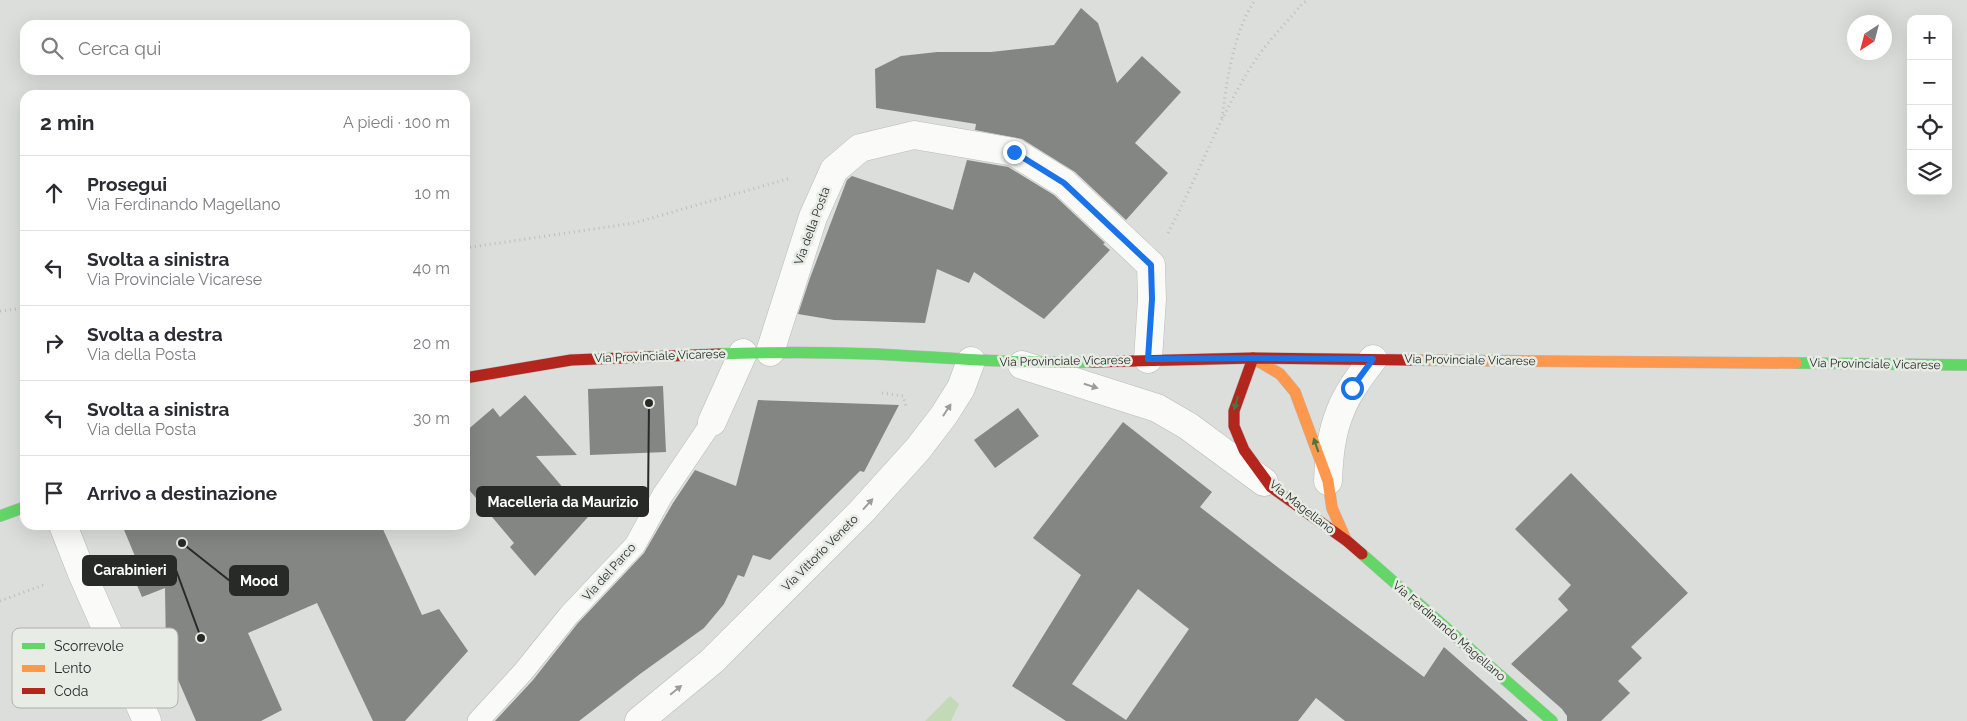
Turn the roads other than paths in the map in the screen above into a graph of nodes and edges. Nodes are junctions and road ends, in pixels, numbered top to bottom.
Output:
1 (770, 352) junction
2 (743, 353) junction
3 (1253, 358) junction
4 (1148, 359) junction
5 (1373, 359) junction
6 (971, 361) junction
7 (1011, 362) junction
8 (1967, 365) edge
9 (470, 377) edge
10 (712, 422) joint
11 (1328, 480) junction
12 (1271, 486) junction
13 (20, 509) edge
14 (0, 516) edge
15 (65, 530) edge
16 (1346, 541) junction
17 (106, 628) edge
18 (142, 708) edge
19 (148, 721) edge
20 (478, 721) edge
21 (639, 721) edge
22 (1552, 721) edge

1 - 2 main road, Via Provinciale Vicarese
1 - 4 street, Via della Posta
1 - 6 main road, Via Provinciale Vicarese
2 - 9 main road, Via Provinciale Vicarese
2 - 10 street, Via del Parco
3 - 4 main road, Via Provinciale Vicarese
3 - 5 main road, Via Provinciale Vicarese
11 -> 3 main road, Via Magellano
3 -> 12 main road, Via Magellano
4 - 7 main road, Via Provinciale Vicarese
5 - 8 main road, Via Provinciale Vicarese
5 - 11 street
6 - 7 main road, Via Provinciale Vicarese
21 -> 6 street, Via Vittorio Veneto
7 -> 12 street
10 - 20 lane, Via del Parco
11 - 16 main road, Via Magellano
12 - 16 main road, Via Magellano
13 - 14 main road
15 - 17 street
16 - 22 main road, Via Ferdinando Magellano
18 - 19 street

